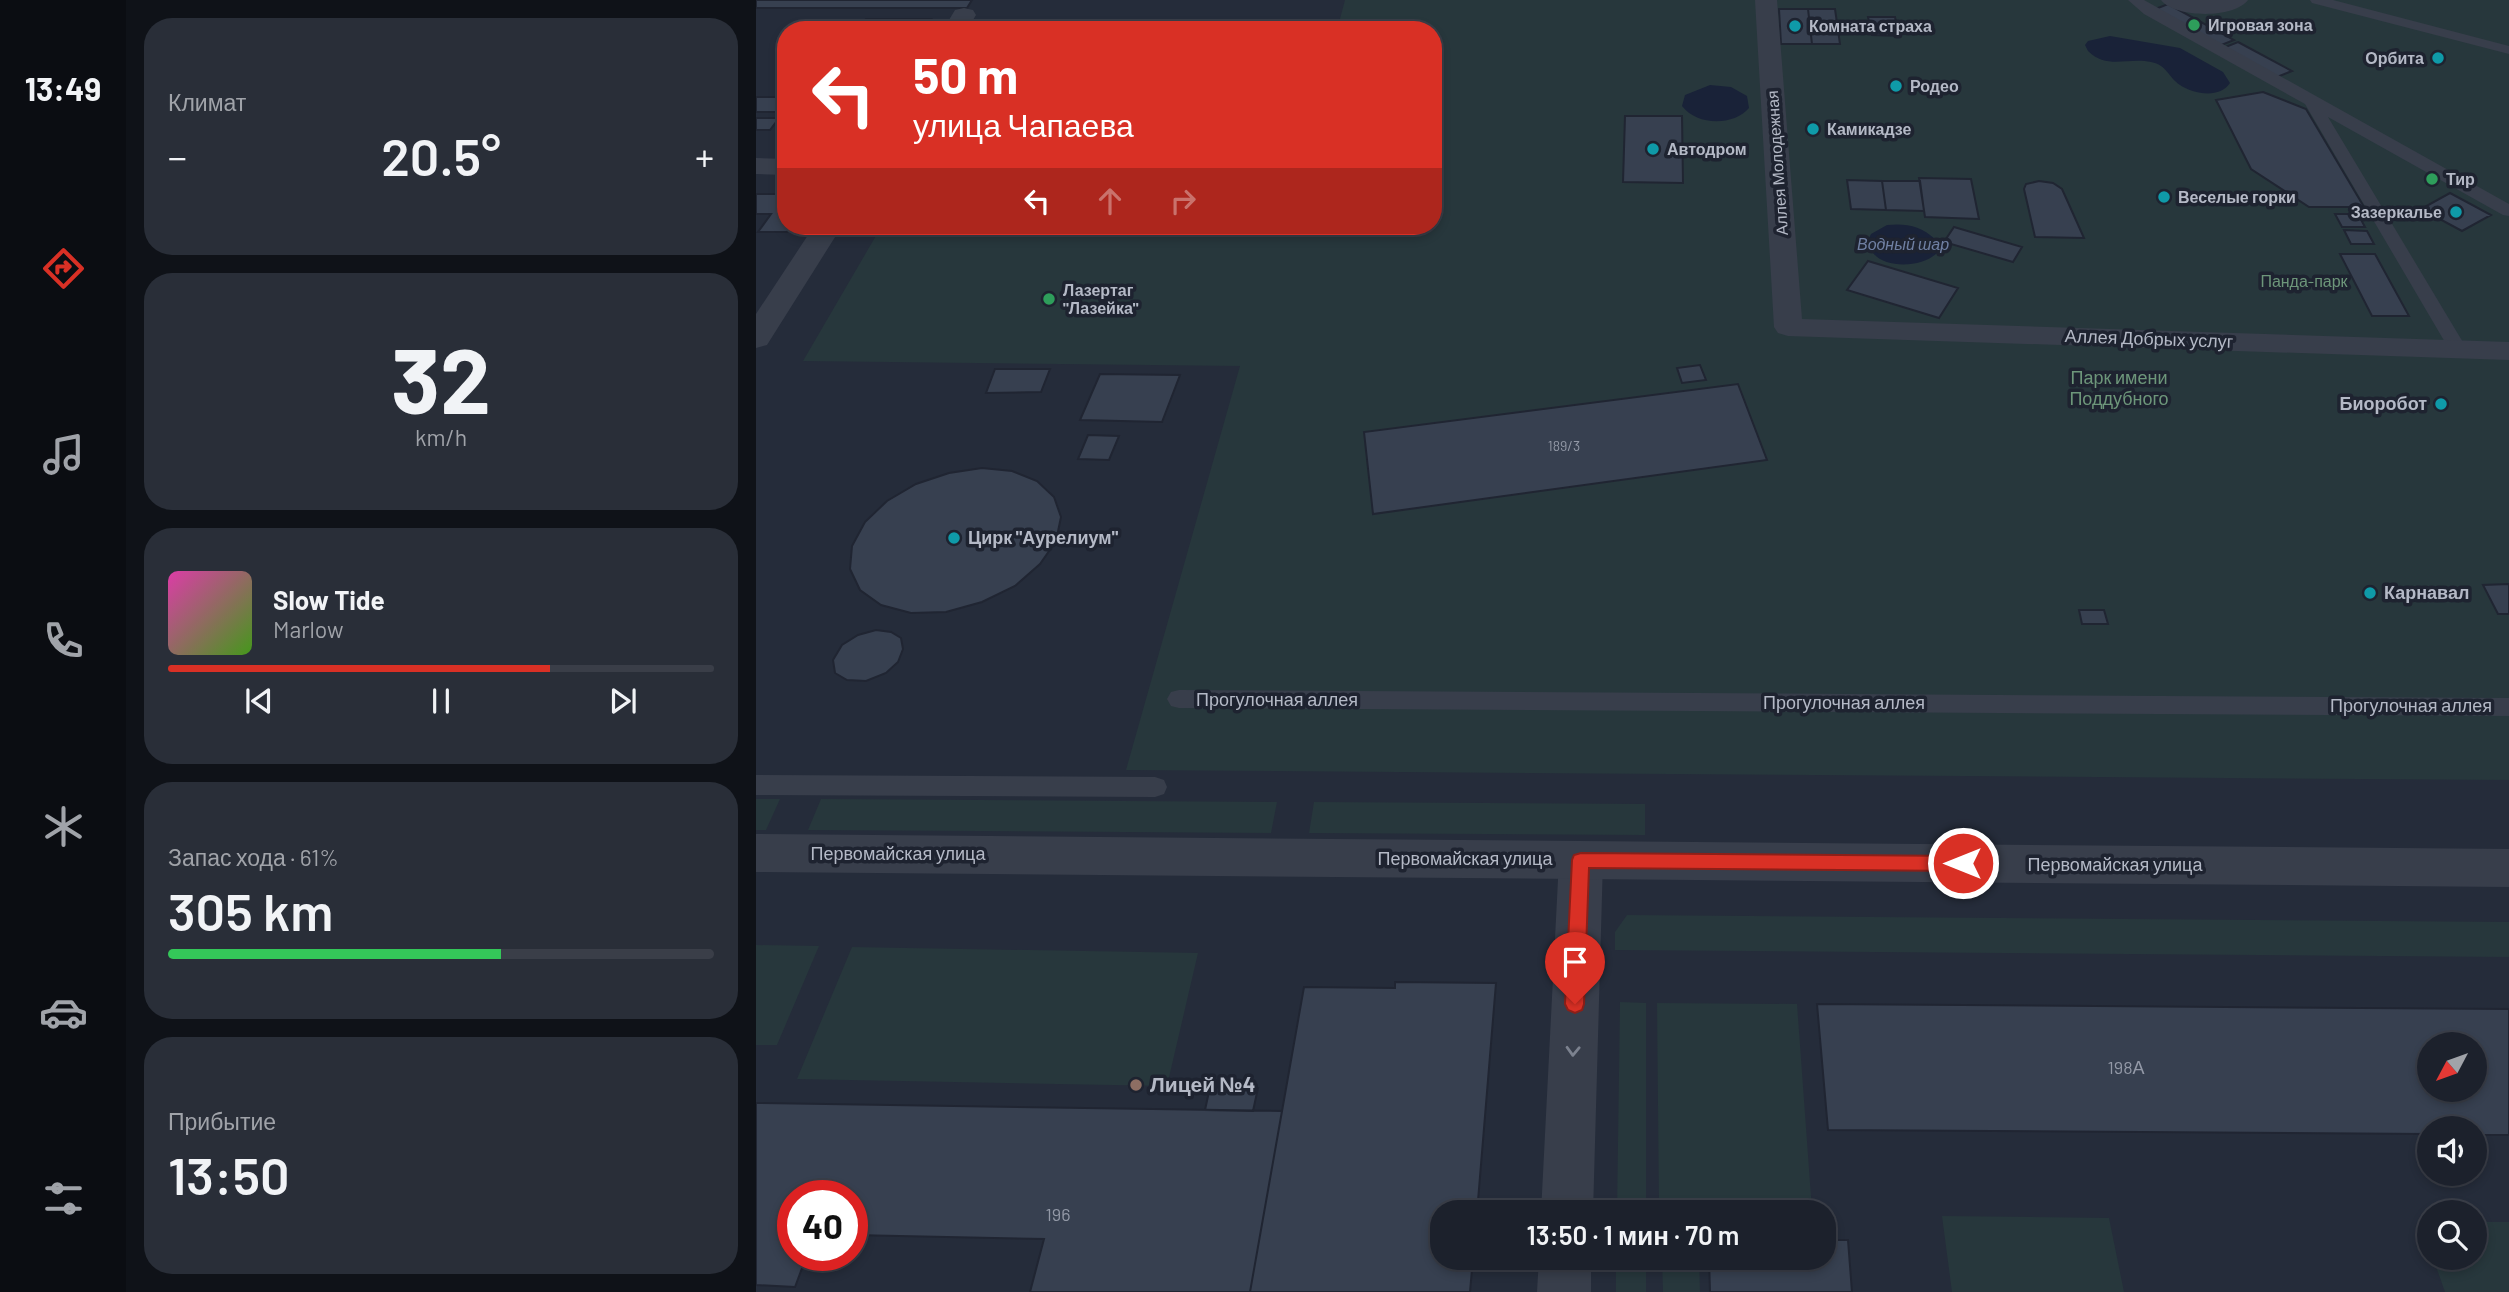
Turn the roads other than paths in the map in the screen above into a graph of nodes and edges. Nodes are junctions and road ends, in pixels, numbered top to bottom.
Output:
1 (1766, 0) edge
2 (2136, 0) edge
3 (2172, 0) edge
4 (2237, 0) edge
5 (2317, 0) edge
6 (2509, 50) edge
7 (2310, 100) junction
8 (756, 166) edge
9 (777, 167) edge
10 (2509, 211) edge
11 (822, 235) edge
12 (1788, 327) joint
13 (756, 338) edge
14 (2458, 349) junction
15 (2509, 351) edge
16 (1179, 699) dead end
17 (2509, 706) edge
18 (756, 785) edge
19 (1155, 787) dead end
20 (756, 853) edge
21 (1581, 860) junction
22 (2509, 868) edge
23 (1568, 1200) edge
24 (1565, 1270) edge
25 (1564, 1292) edge

1 - 12 street, Аллея Молодежная
2 - 7 lane
3 - 4 street
5 - 6 lane
7 - 10 lane
7 - 14 lane
8 - 9 street
11 - 13 street
12 - 14 street, Аллея Добрых услуг
14 - 15 street, Аллея Добрых услуг
16 - 17 lane, Прогулочная аллея
18 - 19 lane
20 - 21 street, Первомайская улица
21 - 22 street, Первомайская улица
21 -> 23 street
24 - 25 street

